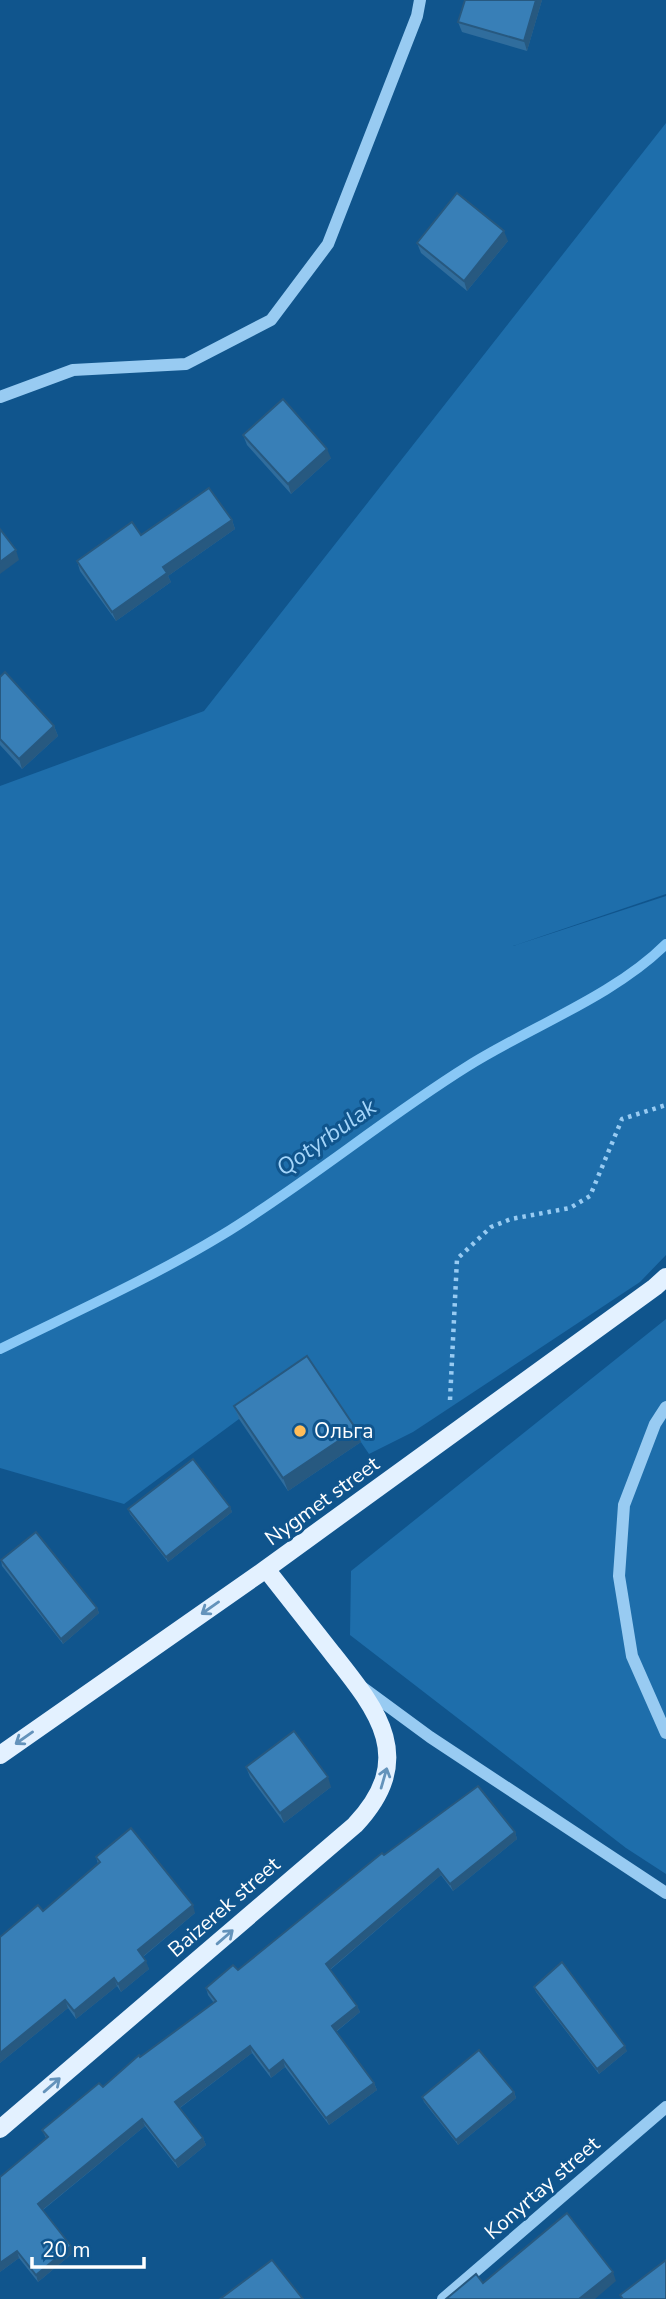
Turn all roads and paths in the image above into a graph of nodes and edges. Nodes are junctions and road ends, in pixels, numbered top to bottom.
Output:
1 (420, 0) edge
2 (0, 397) edge
3 (666, 1105) edge
4 (666, 1277) edge
5 (666, 1407) edge
6 (450, 1408) dead end
7 (266, 1569) junction
8 (355, 1682) junction
9 (666, 1733) edge
10 (0, 1755) edge
11 (666, 1893) edge
12 (666, 2107) edge
13 (0, 2129) edge
14 (443, 2299) edge

1 - 2 street
3 - 6 path
4 - 7 main road, Nygmet street
5 - 9 street
7 - 8 main road, Baizerek street
7 -> 10 main road, Nygmet street
8 - 11 street
13 -> 8 main road, Baizerek street
12 - 14 street, Konyrtay street

